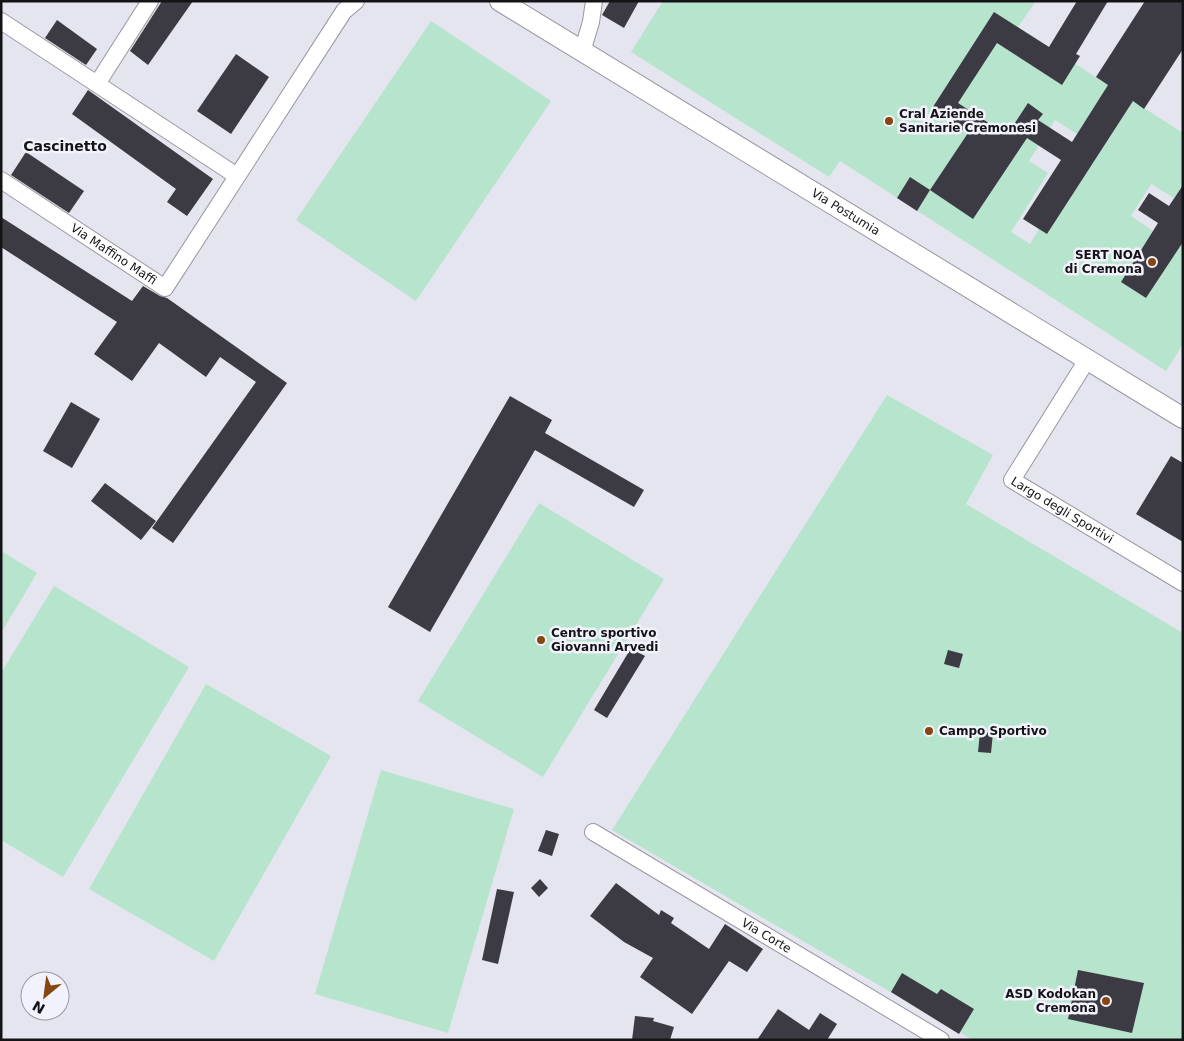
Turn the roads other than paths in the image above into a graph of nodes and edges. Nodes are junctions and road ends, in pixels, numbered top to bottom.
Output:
1 (150, 1) edge
2 (356, 1) edge
3 (594, 1) edge
4 (501, 3) edge
5 (1, 21) edge
6 (582, 52) junction
7 (96, 84) junction
8 (237, 176) junction
9 (1, 180) edge
10 (1087, 360) junction
11 (1183, 418) edge
12 (1183, 583) edge
13 (593, 832) dead end
14 (941, 1040) edge

1 - 7 street
2 - 8 street, Via Maffino Maffi
3 - 6 street
4 - 6 street, Via Postumia
5 - 7 street
6 - 10 street, Via Postumia
7 - 8 street
8 - 9 street, Via Maffino Maffi
10 - 11 street, Via Postumia
10 - 12 street, Largo degli Sportivi
13 - 14 street, Via Corte

